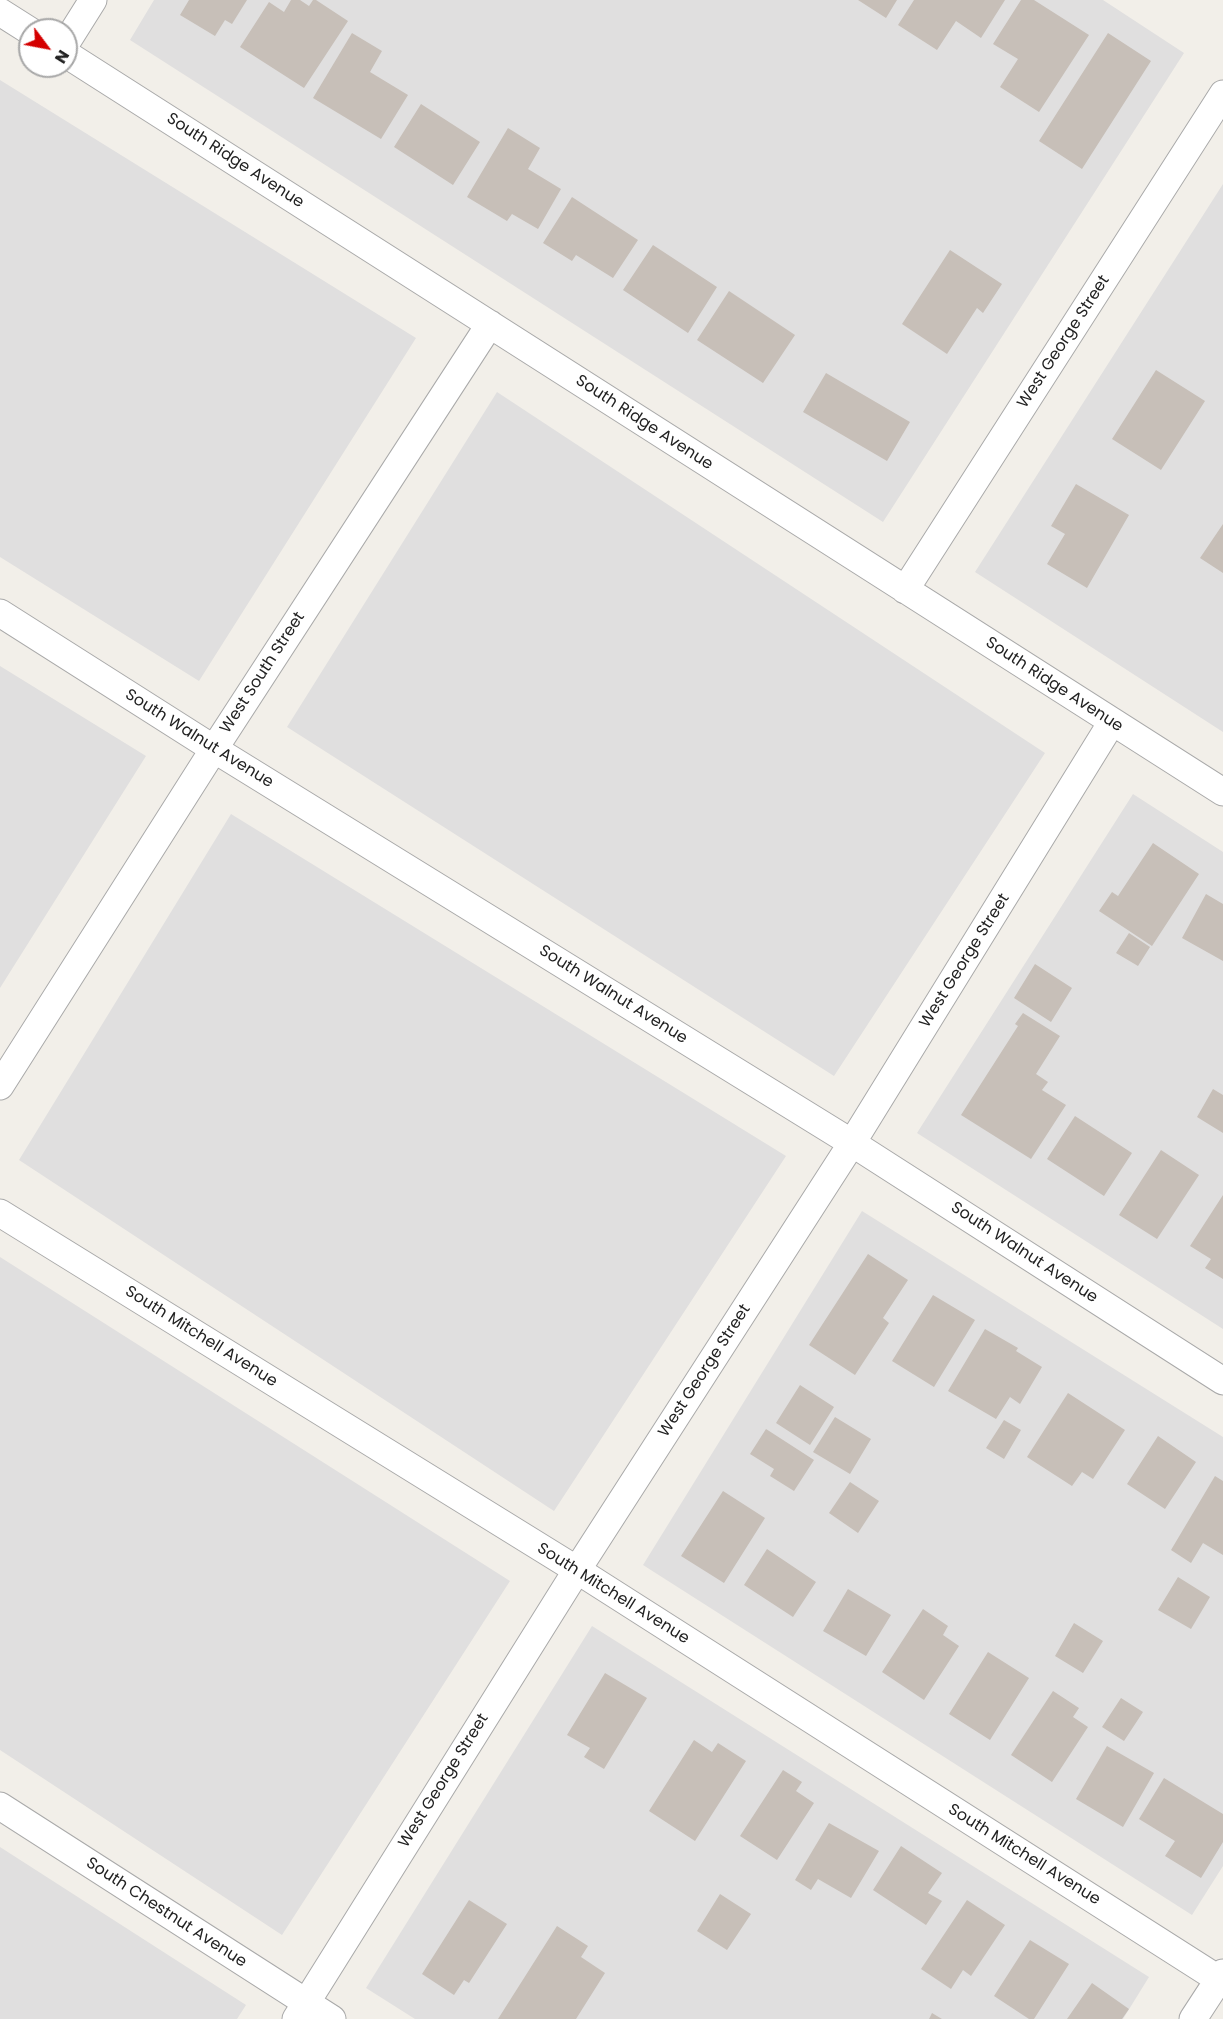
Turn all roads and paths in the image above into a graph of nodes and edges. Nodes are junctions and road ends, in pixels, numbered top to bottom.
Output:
1 (93, 0) edge
2 (0, 12) edge
3 (18, 23) edge
4 (78, 24) edge
5 (78, 62) edge
6 (1223, 94) edge
7 (489, 324) junction
8 (905, 590) junction
9 (0, 613) edge
10 (1112, 722) junction
11 (214, 749) junction
12 (1223, 792) edge
13 (0, 1086) edge
14 (852, 1143) junction
15 (0, 1213) edge
16 (1223, 1380) edge
17 (577, 1570) junction
18 (0, 1806) edge
19 (1222, 1978) edge
20 (301, 2011) edge
21 (332, 2019) edge
22 (1193, 2019) edge

1 - 4 street
2 - 3 street
5 - 7 street, South Ridge Avenue
6 - 8 street, West George Street
7 - 8 street, South Ridge Avenue
7 - 11 street, West South Street
8 - 10 street, South Ridge Avenue
9 - 11 street, South Walnut Avenue
10 - 12 street, South Ridge Avenue
10 - 14 street, West George Street
11 - 13 street, West South Street
11 - 14 street, South Walnut Avenue
14 - 16 street, South Walnut Avenue
14 - 17 street, West George Street
15 - 17 street, South Mitchell Avenue
17 - 19 street, South Mitchell Avenue
17 - 20 street, West George Street
18 - 20 street, South Chestnut Avenue
19 - 22 street
20 - 21 street, South Chestnut Avenue

